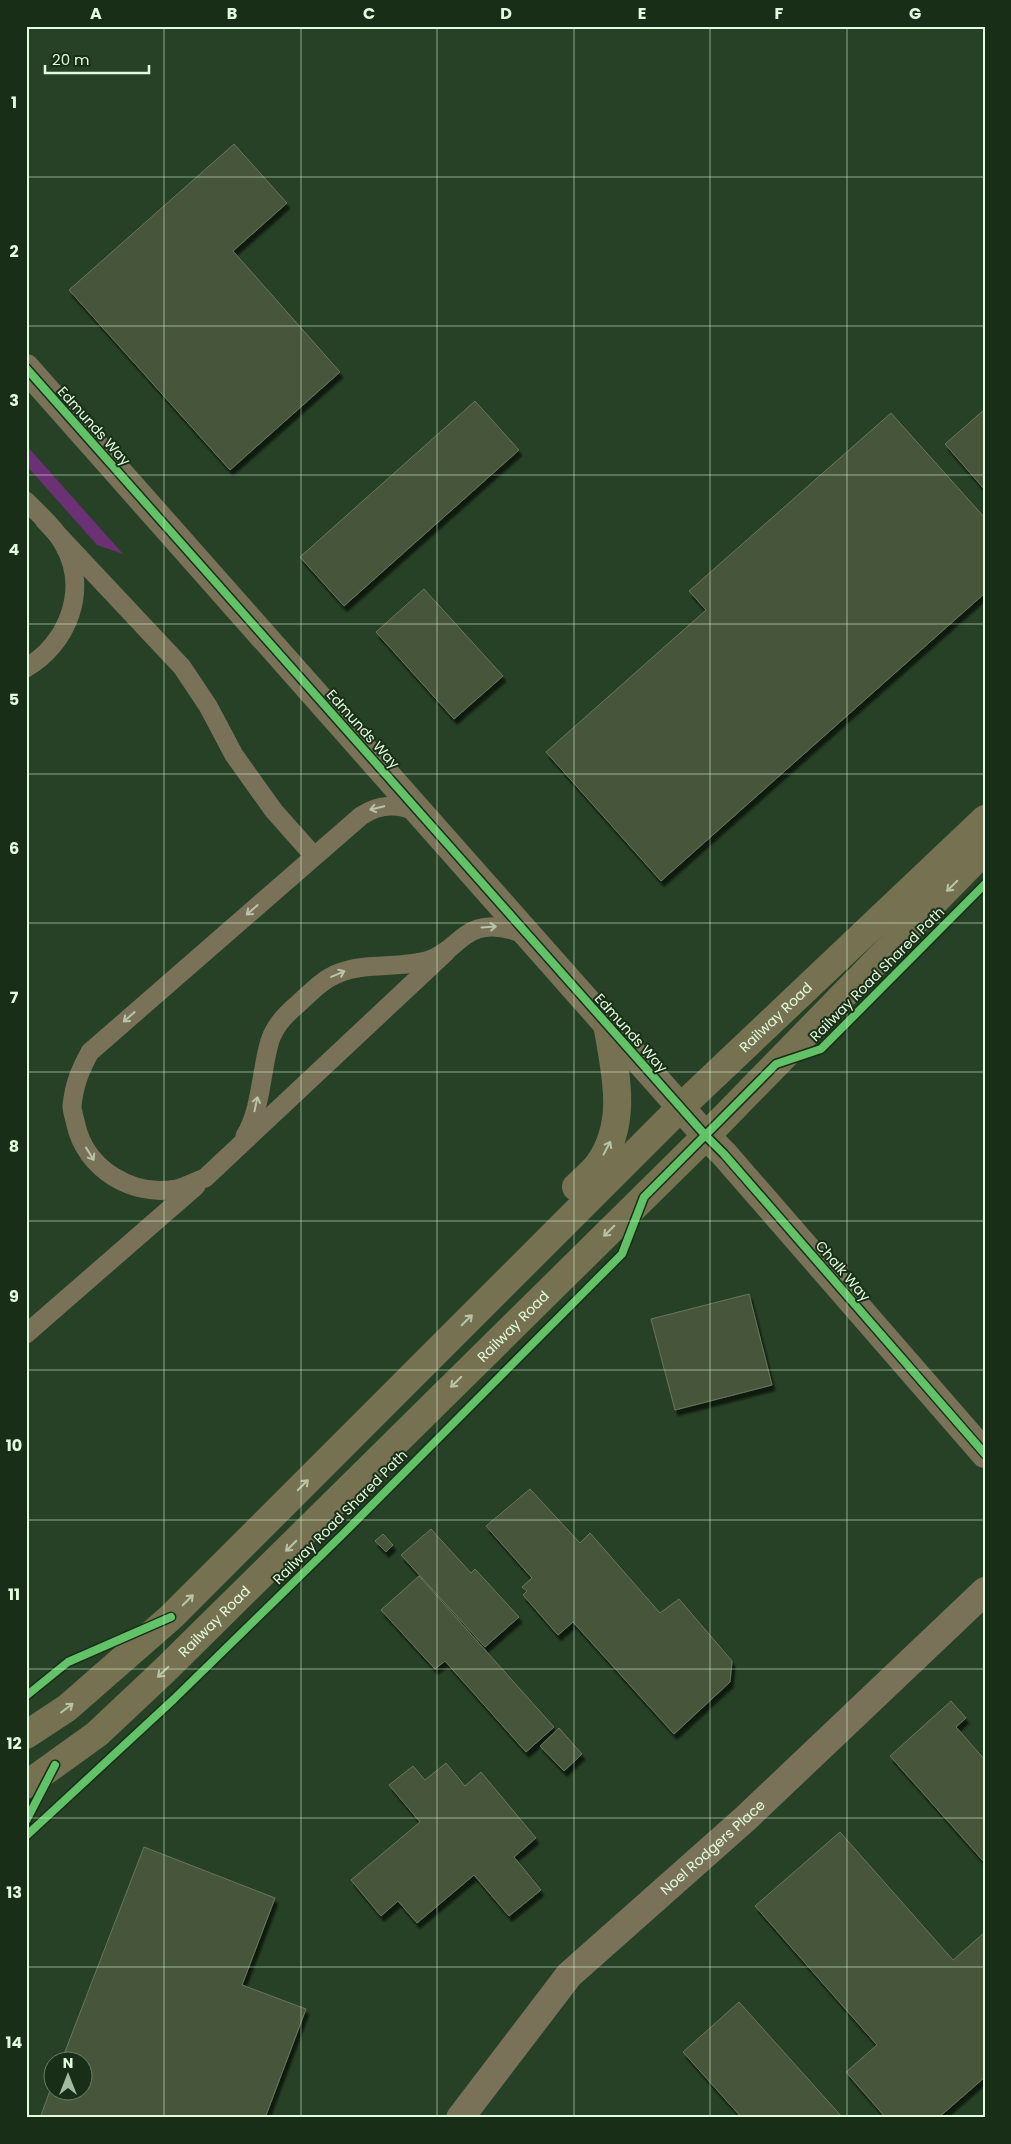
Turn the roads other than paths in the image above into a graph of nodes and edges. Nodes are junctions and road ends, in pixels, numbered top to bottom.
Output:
1 (26, 368) edge
2 (26, 500) edge
3 (44, 520) junction
4 (26, 668) edge
5 (423, 816) junction
6 (985, 819) edge
7 (985, 850) edge
8 (314, 856) junction
9 (528, 936) junction
10 (446, 952) junction
11 (607, 1024) junction
12 (681, 1107) junction
13 (706, 1136) junction
14 (231, 1154) junction
15 (26, 1334) edge
16 (355, 1432) junction
17 (985, 1454) edge
18 (985, 1591) edge
19 (26, 1735) edge
20 (26, 1785) edge
21 (460, 2118) edge

1 - 5 street, Edmunds Way
2 - 3 lane
3 - 4 lane
3 - 8 lane
5 -> 8 lane
5 - 9 street, Edmunds Way
6 - 12 main road, Railway Road
7 -> 13 main road, Railway Road
8 -> 14 lane
10 -> 9 lane
9 - 11 street, Edmunds Way
10 - 14 lane
14 -> 10 lane
11 - 12 street, Edmunds Way
16 -> 11 main road
12 - 13 street, Chalk Way
16 -> 12 main road, Railway Road
13 - 17 street, Chalk Way
13 -> 20 main road, Railway Road
14 - 15 lane
19 -> 16 main road, Railway Road
18 - 21 street, Noel Rodgers Place

